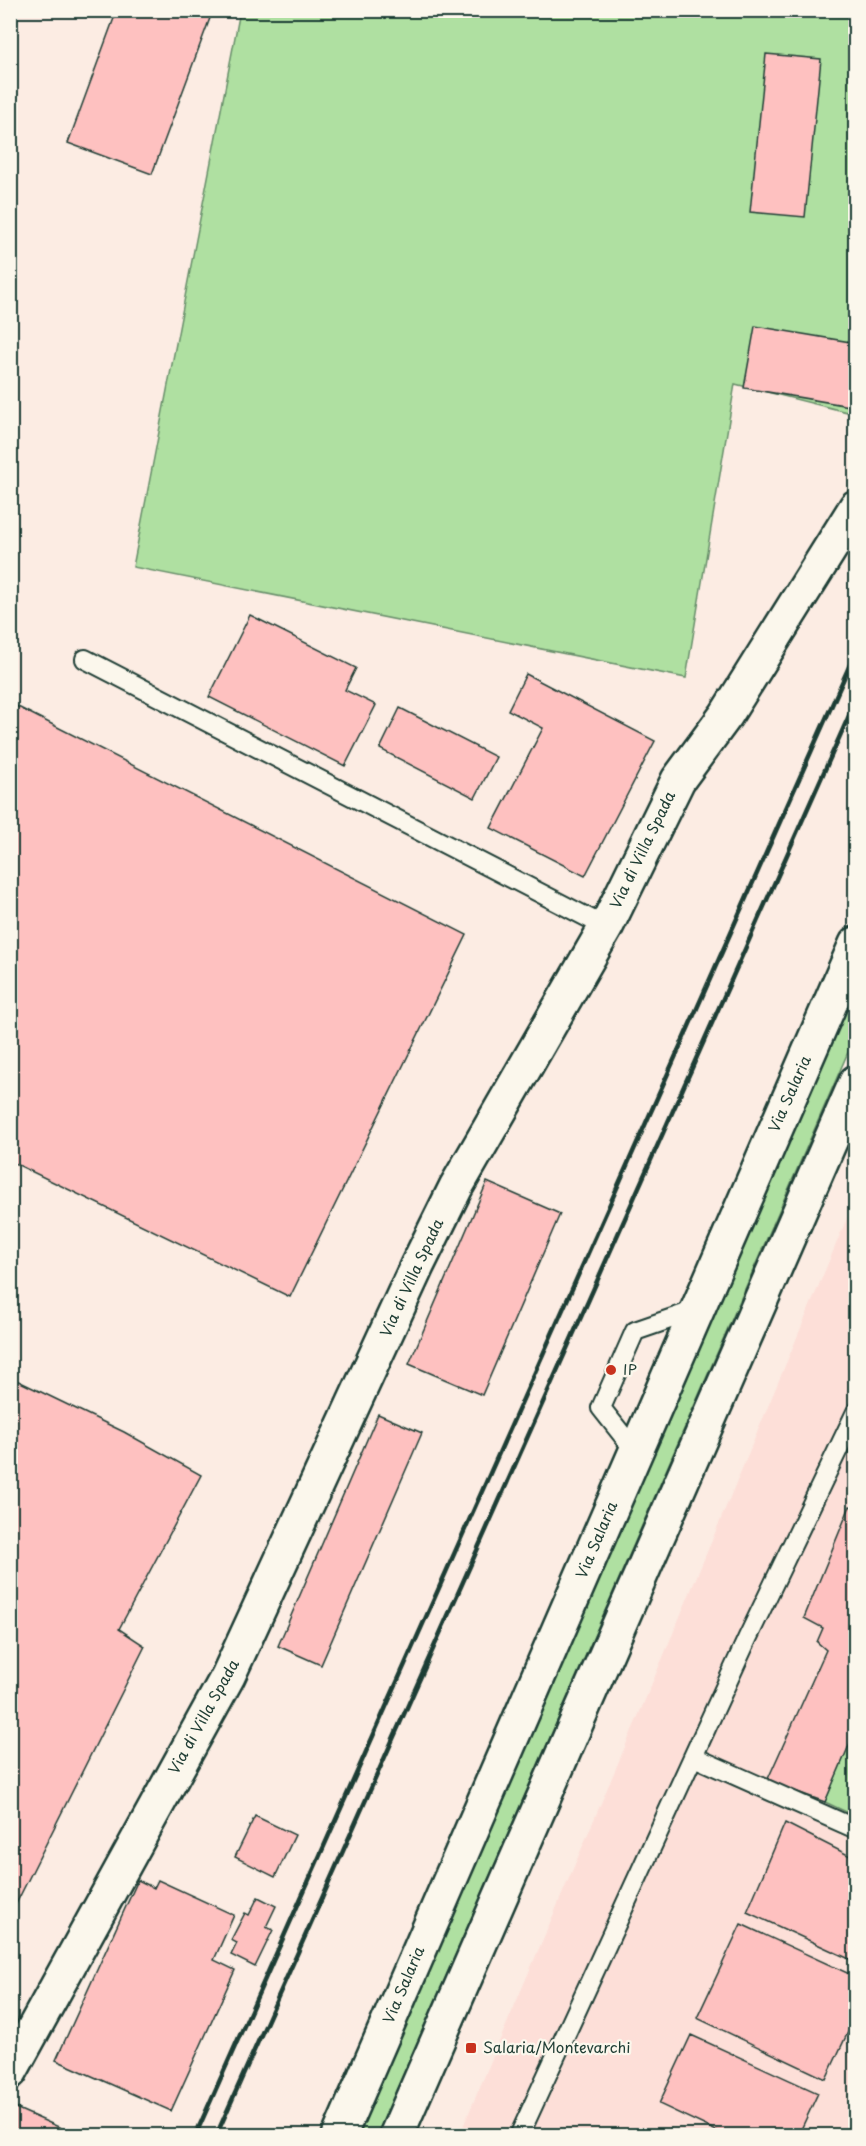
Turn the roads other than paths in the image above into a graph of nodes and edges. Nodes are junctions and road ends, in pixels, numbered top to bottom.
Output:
1 (855, 507) edge
2 (85, 659) dead end
3 (606, 927) junction
4 (855, 944) edge
5 (855, 1082) edge
6 (696, 1310) junction
7 (855, 1412) edge
8 (635, 1451) junction
9 (694, 1757) junction
10 (855, 1829) edge
11 (10, 2072) edge
12 (339, 2136) edge
13 (396, 2136) edge
14 (519, 2136) edge

1 - 3 main road, Via di Villa Spada
2 - 3 lane
3 - 11 main road, Via di Villa Spada
4 - 6 main road, Via Salaria
5 - 13 main road
6 - 8 main road, Via Salaria
6 - 8 lane
7 - 9 lane
8 - 12 main road, Via Salaria
9 - 10 lane
9 - 14 lane

